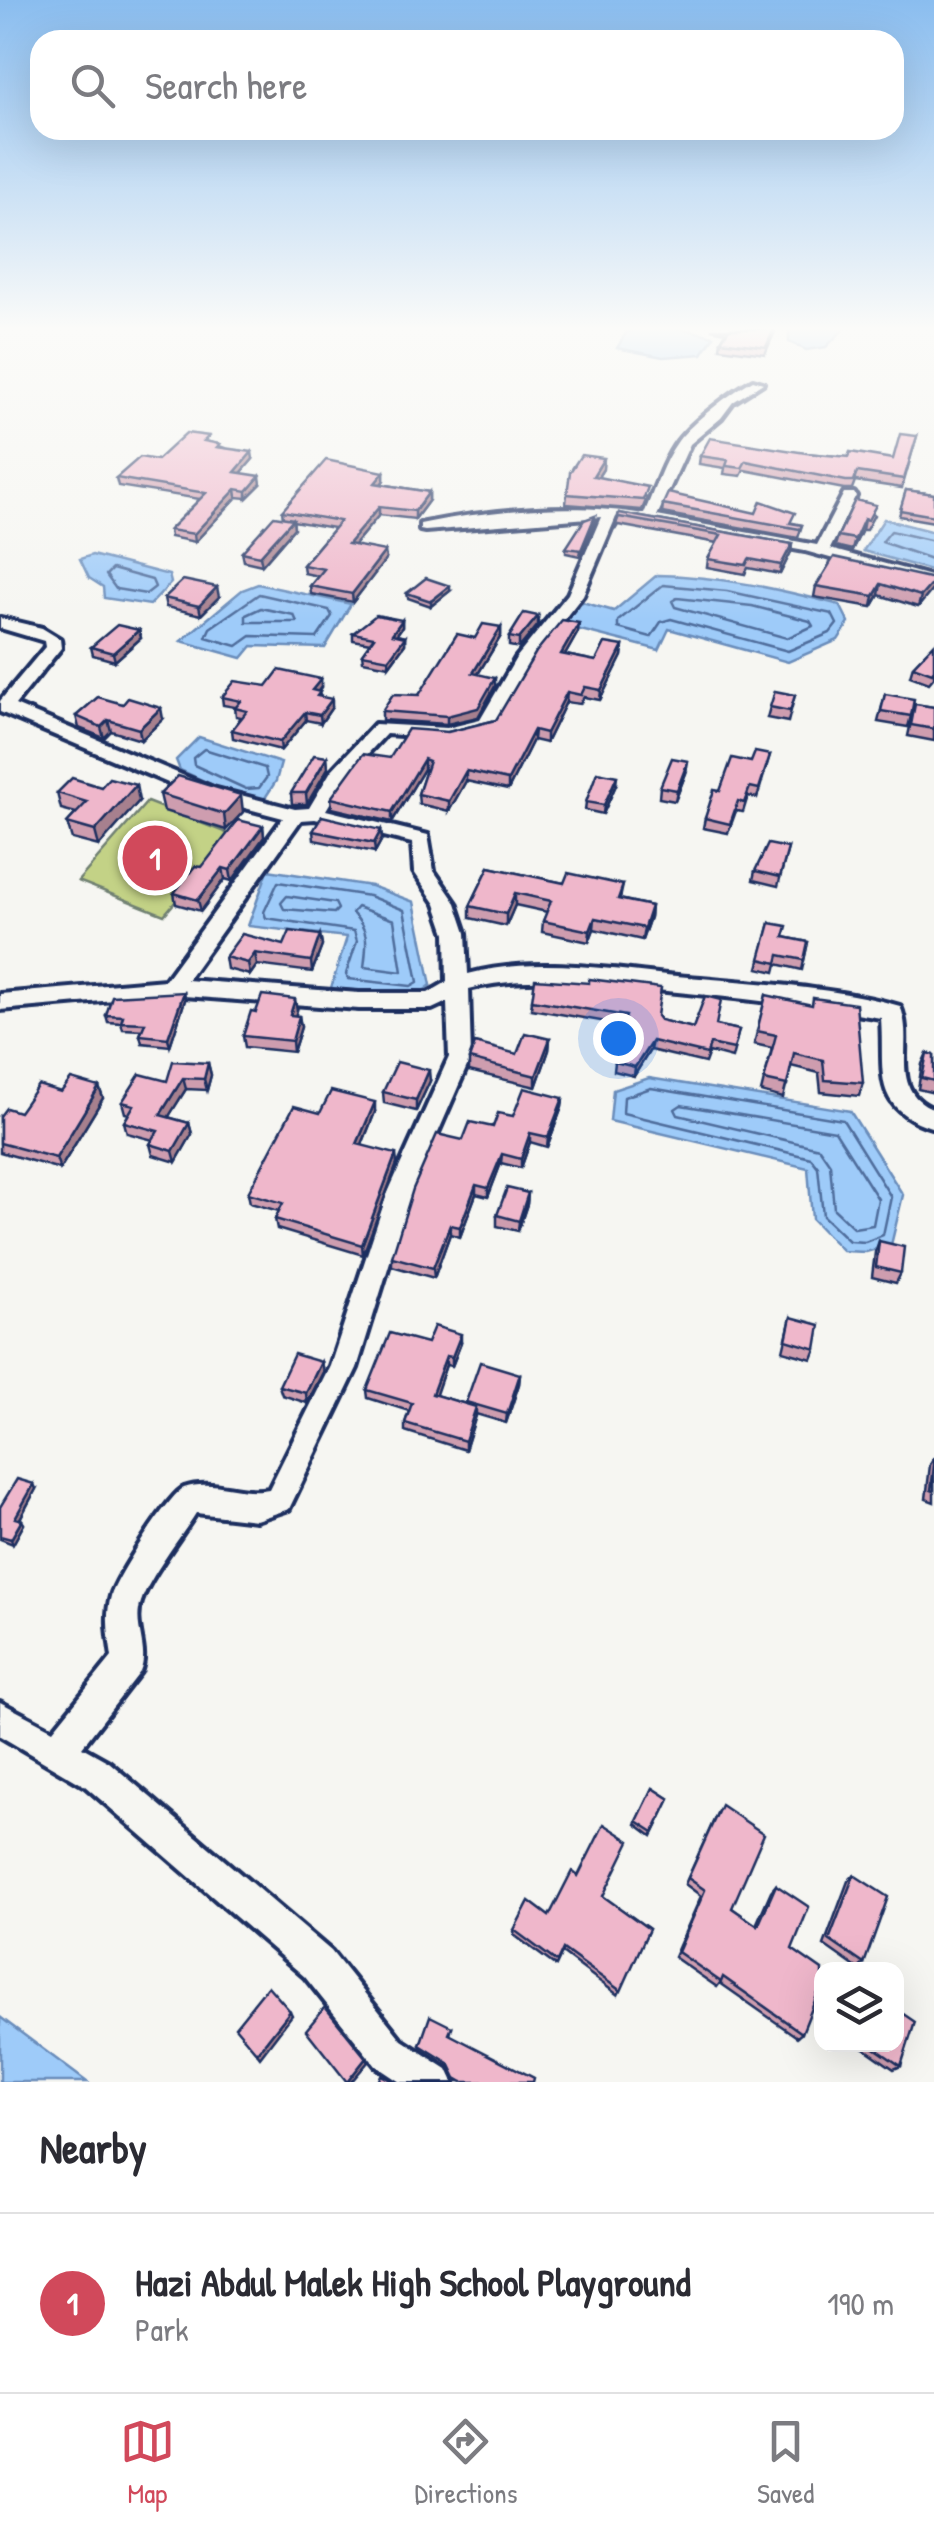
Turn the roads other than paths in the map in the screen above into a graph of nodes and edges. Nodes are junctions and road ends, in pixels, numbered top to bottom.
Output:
1 (703, 426) edge
2 (849, 496) dead end
3 (610, 512) junction
4 (649, 518) junction
5 (425, 527) dead end
6 (822, 551) junction
7 (934, 582) edge
8 (0, 624) edge
9 (305, 814) junction
10 (460, 984) junction
11 (170, 987) junction
12 (0, 1002) edge
13 (934, 1119) edge
14 (0, 1718) edge
15 (57, 1751) junction
16 (434, 2082) edge

1 - 4 street
2 - 6 street
3 - 4 street
3 - 5 street
3 - 9 street
4 - 6 street
6 - 7 street
8 - 9 street
9 - 10 street
9 - 11 street
10 - 11 street
10 - 13 street
10 - 15 street
11 - 12 street
14 - 15 street
15 - 16 street

